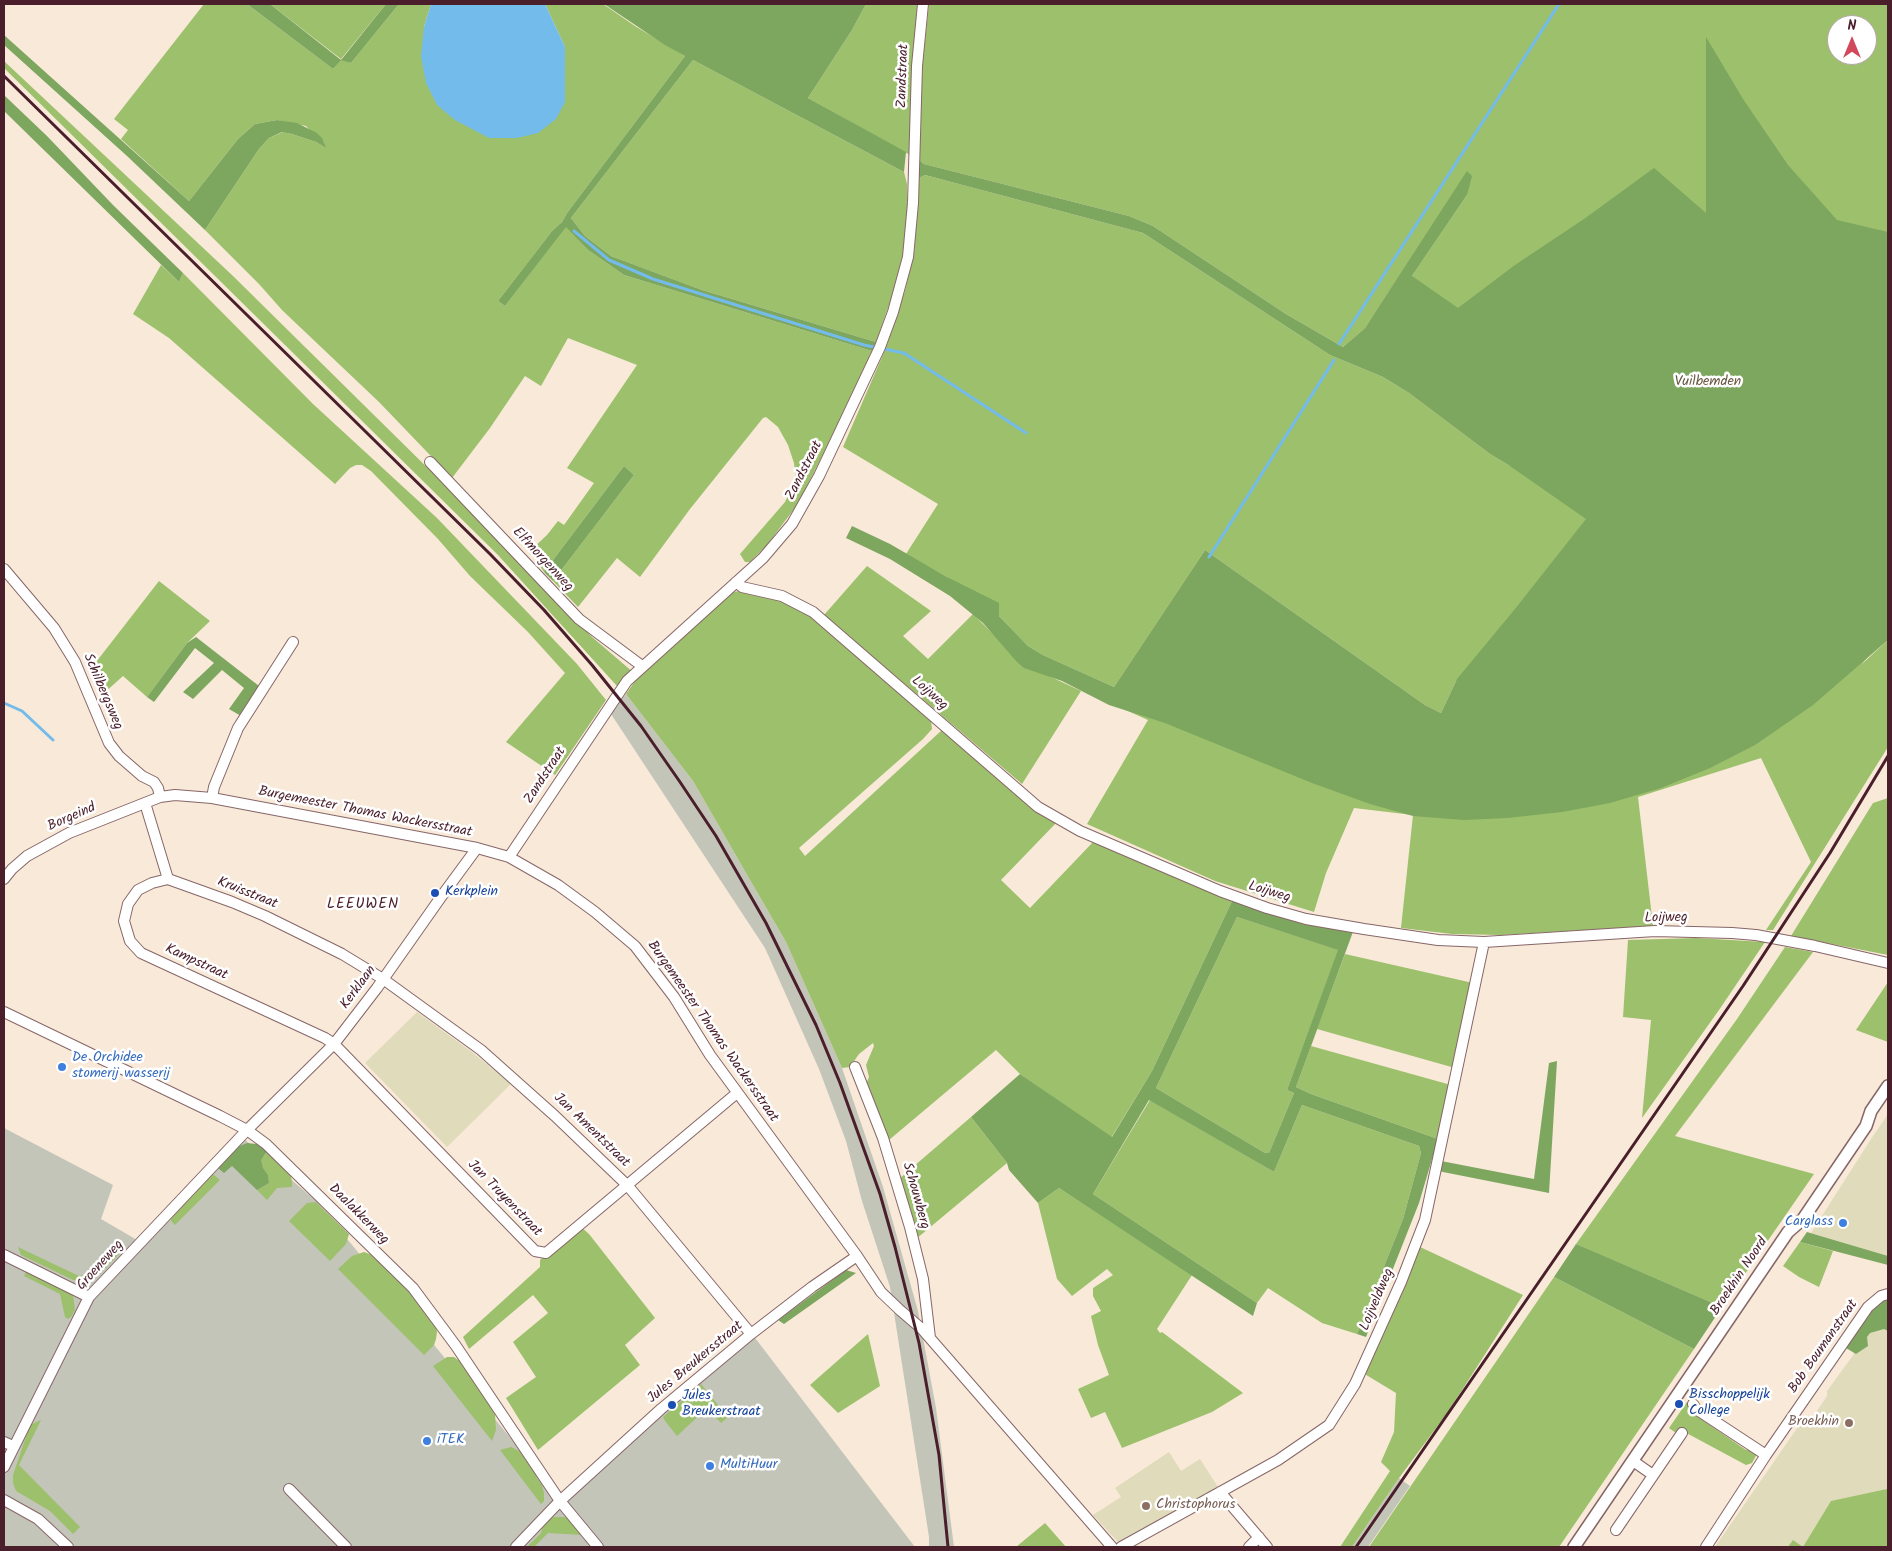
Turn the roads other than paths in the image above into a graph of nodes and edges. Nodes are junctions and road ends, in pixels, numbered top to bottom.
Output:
1 (923, 4) edge
2 (430, 462) dead end
3 (4, 569) edge
4 (736, 582) junction
5 (293, 642) dead end
6 (642, 666) junction
7 (160, 797) junction
8 (212, 798) junction
9 (145, 803) junction
10 (477, 848) junction
11 (509, 857) junction
12 (4, 879) edge
13 (168, 879) junction
14 (1484, 942) junction
15 (1888, 963) edge
16 (383, 979) junction
17 (4, 1012) edge
18 (334, 1044) junction
19 (855, 1067) dead end
20 (1888, 1086) edge
21 (737, 1093) junction
22 (247, 1130) junction
23 (628, 1186) junction
24 (4, 1255) edge
25 (857, 1256) junction
26 (1888, 1294) edge
27 (89, 1297) junction
28 (751, 1334) junction
29 (930, 1338) junction
30 (1693, 1404) dead end
31 (1682, 1433) dead end
32 (8, 1444) edge
33 (1766, 1455) junction
34 (1633, 1461) junction
35 (4, 1467) edge
36 (1653, 1475) junction
37 (289, 1489) dead end
38 (1220, 1492) junction
39 (4, 1500) edge
40 (560, 1501) junction
41 (1616, 1530) dead end
42 (1259, 1537) junction
43 (68, 1547) edge
44 (346, 1547) edge
45 (516, 1547) edge
46 (598, 1547) edge
47 (1112, 1547) edge
48 (1121, 1547) edge
49 (1249, 1547) edge
50 (1268, 1547) edge
51 (1574, 1547) edge
52 (1706, 1547) edge

1 - 4 street, Zandstraat
2 - 6 street, Elfmorgenweg
3 - 7 street, Schilbergsweg
4 - 6 street, Zandstraat
4 - 14 street, Loijweg
5 - 8 street
6 - 11 street, Zandstraat
7 - 8 street, Burgemeester Thomas Wackersstraat
7 - 9 street, Borgeind
8 - 10 street, Burgemeester Thomas Wackersstraat
9 - 12 street, Borgeind
9 - 13 street
10 - 11 street, Burgemeester Thomas Wackersstraat
10 - 16 street, Kerklaan
11 - 21 street, Burgemeester Thomas Wackersstraat
13 - 16 street, Kruisstraat
13 - 18 street, Kampstraat
14 - 15 street, Loijweg
14 - 38 street, Loijveldweg
16 - 18 street, Kerklaan
16 - 23 street, Jan Amentstraat
17 - 22 street, Daalakkerweg
18 - 22 street, Kerklaan
18 - 23 street, Jan Truyenstraat
19 - 29 street, Schouwberg
20 - 34 street, Broekhin Noord
21 - 23 street, Jan Truyenstraat
21 - 25 street, Burgemeester Thomas Wackersstraat
22 - 27 street, Groeneweg
22 - 40 street, Daalakkerweg
23 - 28 street, Jan Amentstraat
24 - 27 street
25 - 28 street, Jules Breukersstraat
25 - 29 street, Burgemeester Thomas Wackersstraat
26 - 33 street, Bob Boumanstraat
27 - 32 street, Groeneweg
28 - 40 street, Jules Breukersstraat
29 - 47 street
30 - 33 street
31 - 36 street
32 - 35 street, Groeneweg
33 - 52 street, Bob Boumanstraat
34 - 36 street
34 - 51 street, Broekhin Noord
36 - 41 street
37 - 44 street
38 - 42 street
38 - 48 street, Loijveldweg
39 - 43 street
40 - 45 street, Jules Breukersstraat
40 - 46 street, Daalakkerweg
42 - 49 street
42 - 50 street

